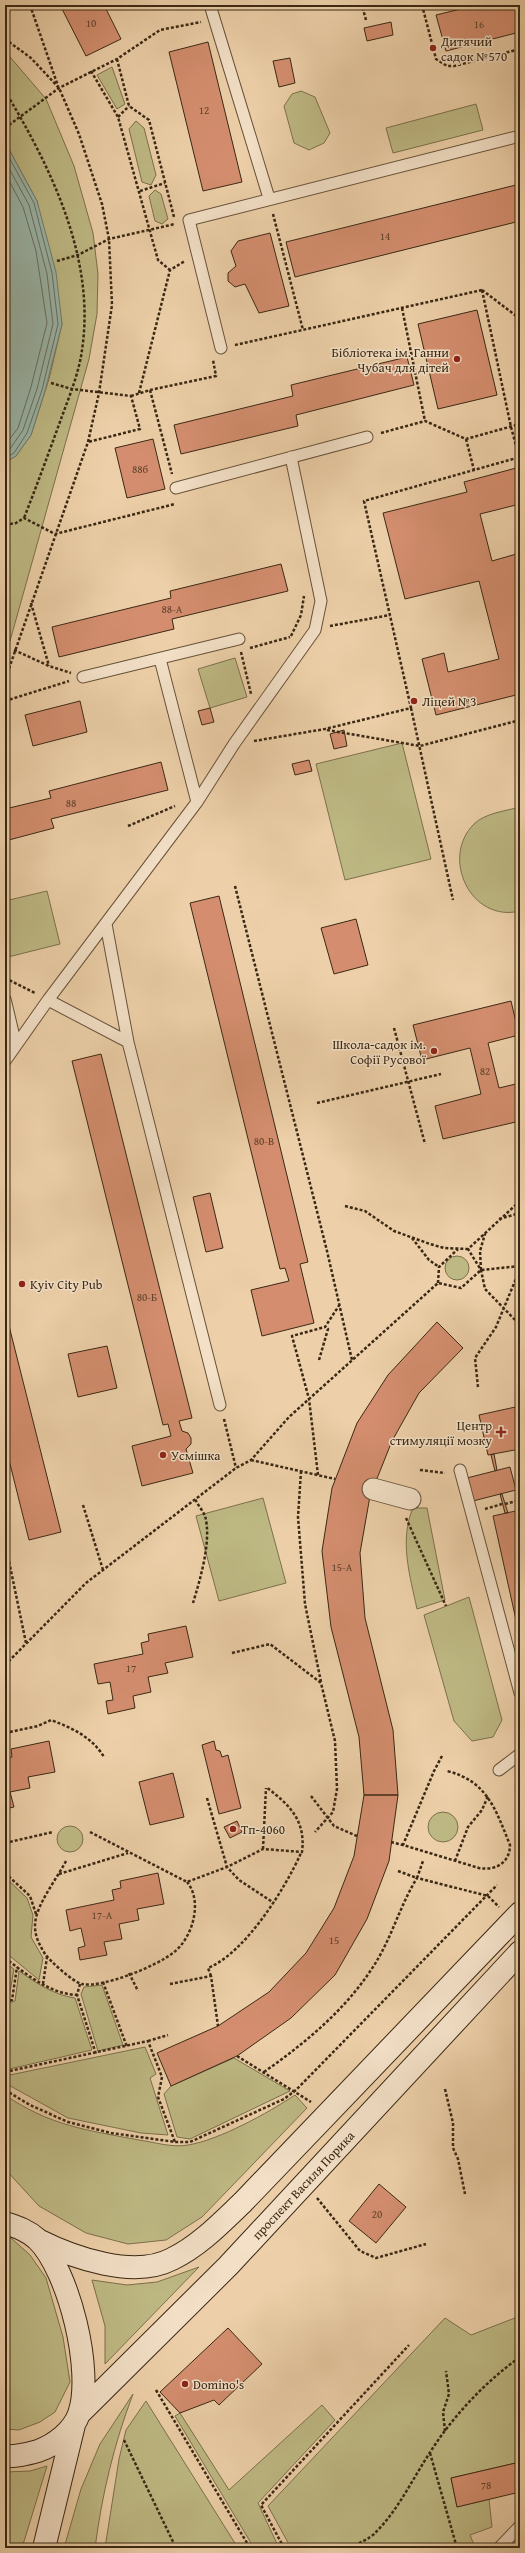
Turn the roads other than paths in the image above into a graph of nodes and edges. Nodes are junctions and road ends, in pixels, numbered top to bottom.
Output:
1 (210, 5) edge
2 (520, 136) edge
3 (269, 198) junction
4 (220, 348) road end
5 (367, 438) road end
6 (291, 457) junction
7 (176, 488) road end
8 (240, 639) dead end
9 (160, 659) junction
10 (83, 677) road end
11 (197, 802) junction
12 (106, 924) junction
13 (5, 999) edge
14 (48, 1000) junction
15 (128, 1042) junction
16 (16, 1045) junction
17 (5, 1061) edge
18 (220, 1405) road end
19 (460, 1470) road end
20 (373, 1489) dead end
21 (407, 1507) road end
22 (520, 1693) edge
23 (520, 1754) edge
24 (499, 1770) dead end
25 (520, 1913) edge
26 (520, 1952) edge
27 (5, 2207) edge
28 (5, 2223) edge
29 (32, 2235) junction
30 (77, 2418) junction
31 (5, 2456) edge
32 (520, 2526) edge
33 (44, 2548) edge
34 (499, 2548) edge

1 - 3 lane
2 - 3 lane
3 - 4 lane
5 - 6 lane
6 - 7 lane
6 - 11 lane
8 - 9 lane
9 - 10 lane
9 - 11 lane
11 - 12 lane
12 - 14 lane
12 - 15 lane
13 - 16 lane
14 - 15 lane
14 - 16 lane
15 - 18 lane
16 - 17 lane
19 - 22 lane
20 - 21 street
23 - 24 lane
25 - 29 street
26 - 30 street, проспект Василя Порика
27 - 29 street
28 - 29 street
29 - 30 street
30 - 31 street, проспект Василя Порика
30 - 33 street
32 - 34 lane

